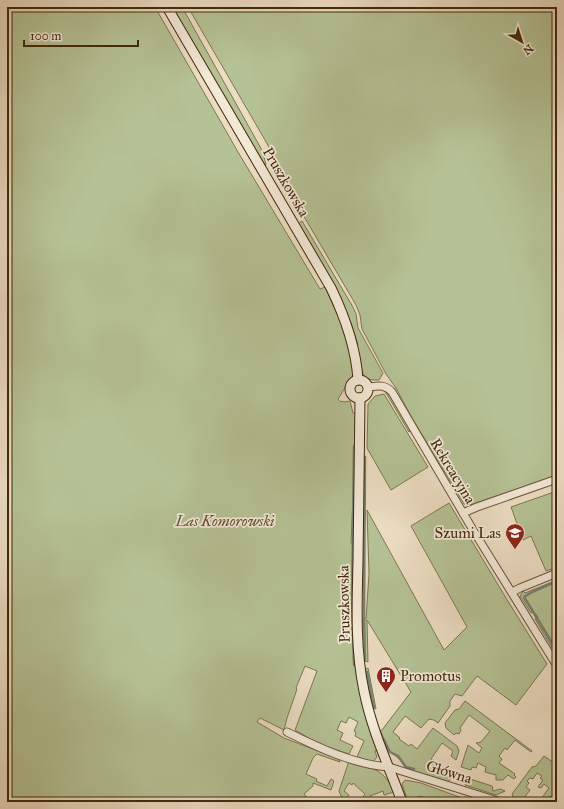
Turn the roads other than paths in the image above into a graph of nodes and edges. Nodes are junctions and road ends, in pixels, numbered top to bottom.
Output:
1 (167, 7) edge
2 (358, 380) junction
3 (368, 387) junction
4 (360, 398) junction
5 (557, 479) edge
6 (463, 513) junction
7 (557, 573) edge
8 (512, 592) junction
9 (557, 666) edge
10 (288, 732) dead end
11 (389, 767) junction
12 (402, 802) edge
13 (501, 802) edge

1 - 2 street, Pruszkowska
2 - 3 street
2 - 4 street
3 - 4 street
3 - 6 street, Rekreacyjna
4 - 11 street, Pruszkowska
5 - 6 street
6 - 8 street, Rekreacyjna
7 - 8 street
8 - 9 street, Rekreacyjna
10 - 11 street, Główna
11 - 12 street, Pruszkowska
11 - 13 street, Główna

